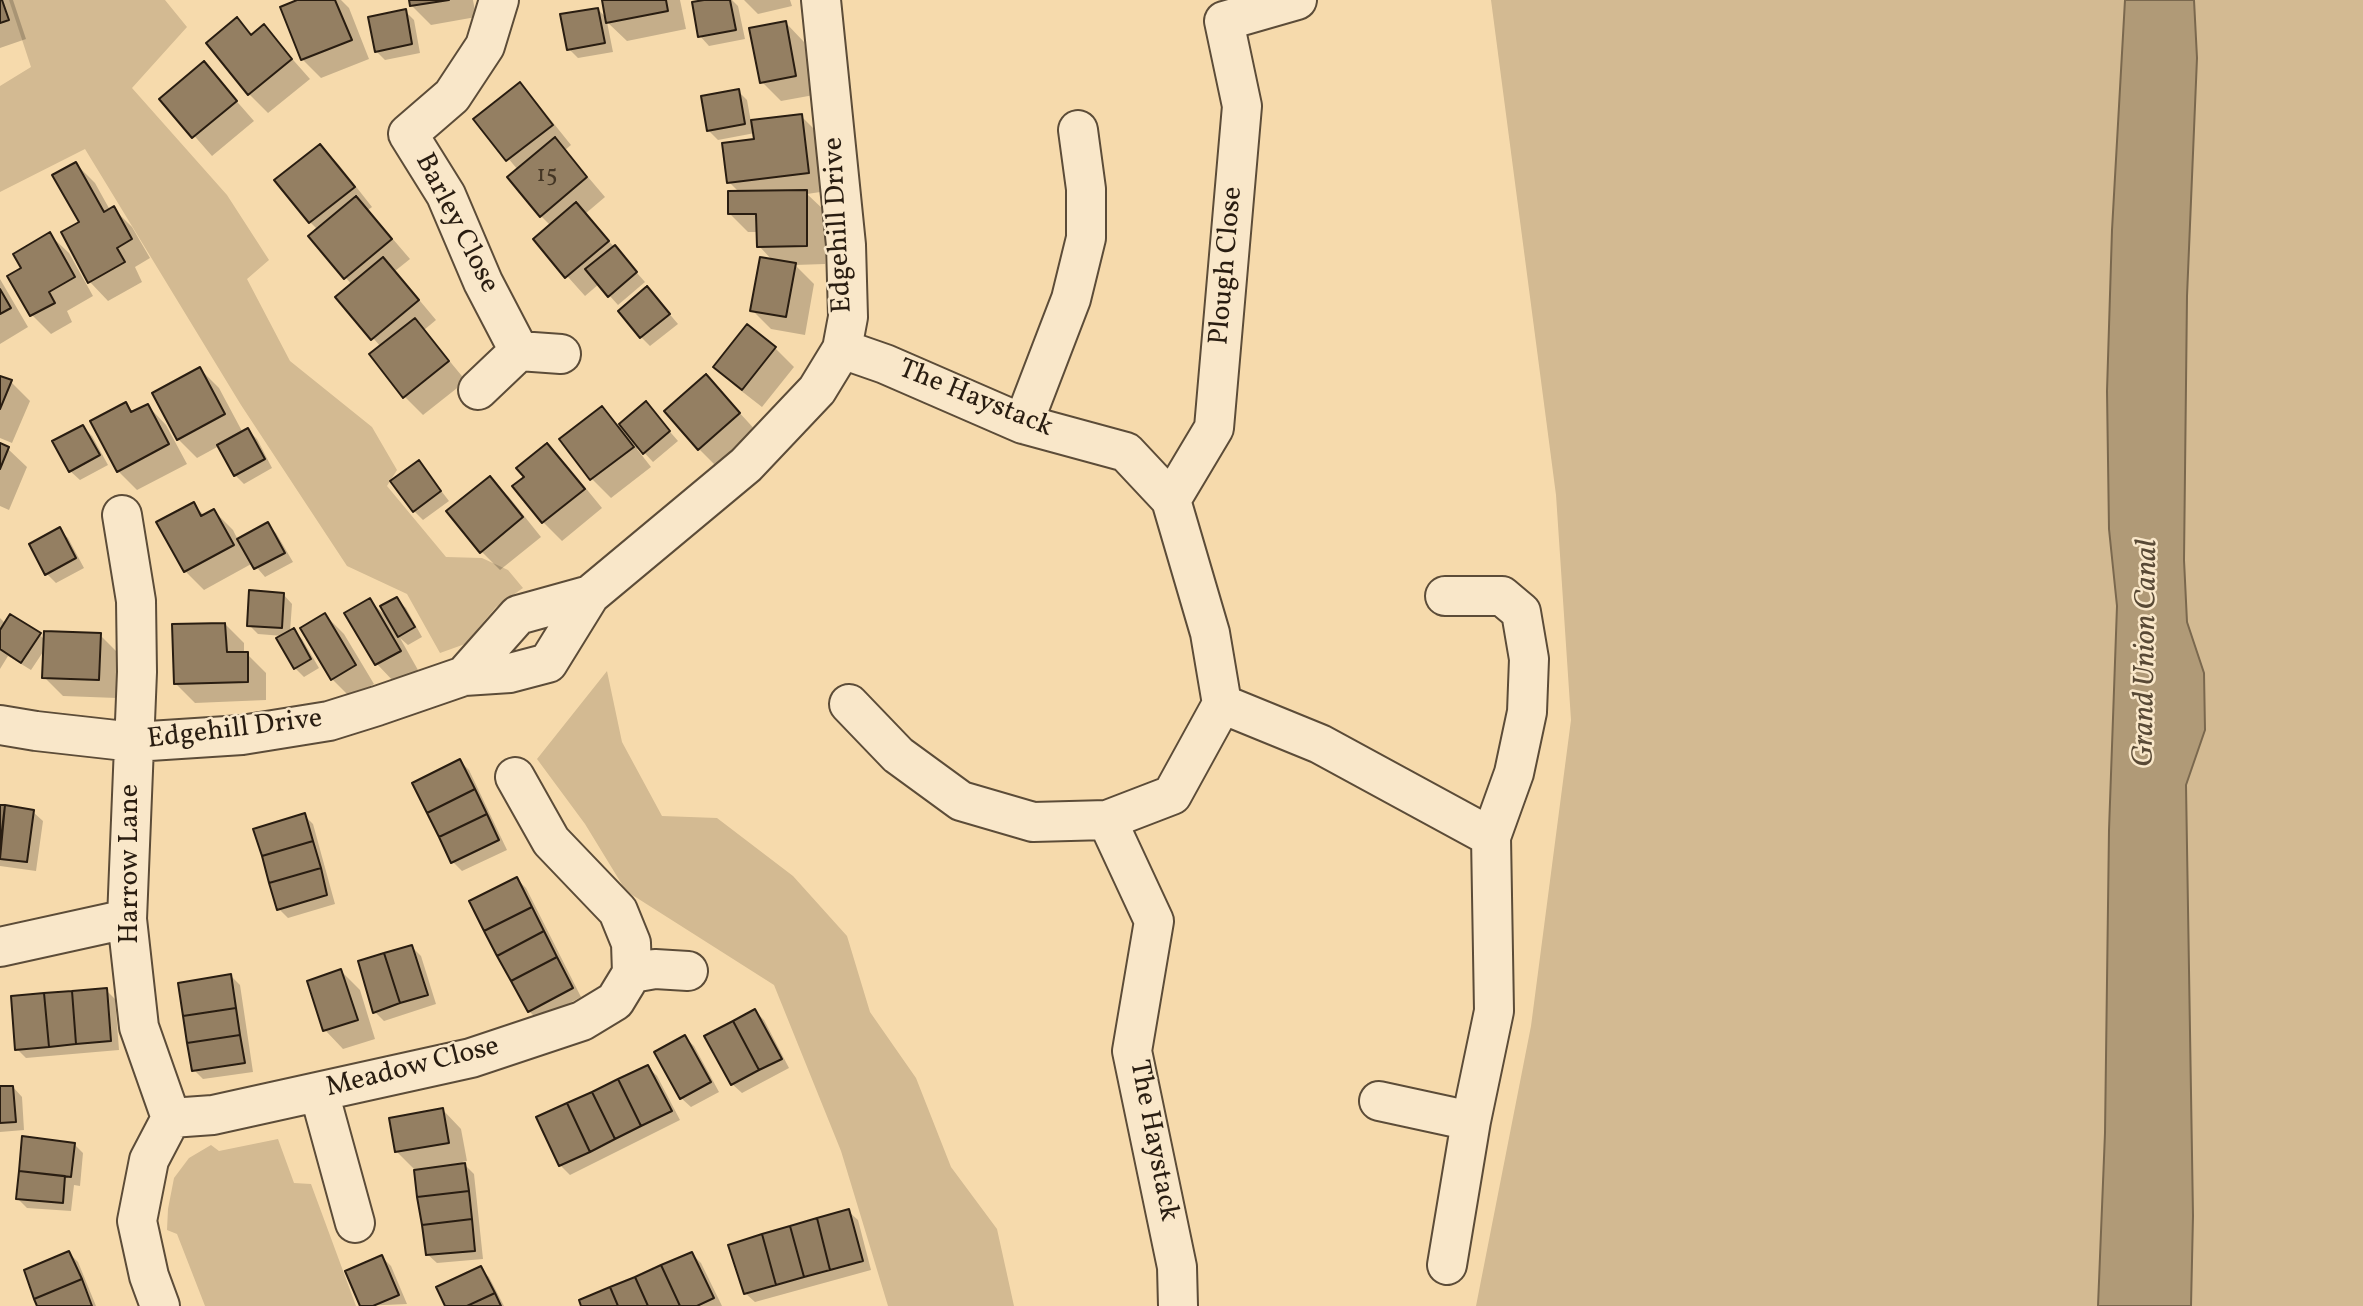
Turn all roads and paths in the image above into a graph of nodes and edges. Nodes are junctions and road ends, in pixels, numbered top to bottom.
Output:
1 (499, 0) edge
2 (821, 0) edge
3 (1297, 0) edge
4 (1078, 130) dead end
5 (842, 349) junction
6 (519, 351) junction
7 (561, 354) dead end
8 (478, 390) dead end
9 (1023, 424) junction
10 (1171, 500) junction
11 (122, 515) dead end
12 (590, 595) junction
13 (1445, 596) dead end
14 (464, 676) junction
15 (849, 704) dead end
16 (1222, 704) junction
17 (0, 724) edge
18 (134, 742) junction
19 (515, 778) dead end
20 (1107, 820) junction
21 (1491, 837) junction
22 (127, 919) junction
23 (0, 947) edge
24 (688, 971) dead end
25 (632, 974) junction
26 (319, 1092) junction
27 (1379, 1101) dead end
28 (171, 1118) junction
29 (1471, 1121) junction
30 (355, 1223) dead end
31 (1447, 1265) dead end
32 (160, 1306) edge
33 (1178, 1306) edge

1 - 6 street, Barley Close
2 - 5 street, Edgehill Drive
3 - 10 street, Plough Close
4 - 9 street
5 - 9 street, The Haystack
5 - 12 street, Edgehill Drive
6 - 7 street
6 - 8 street
9 - 10 street, The Haystack
10 - 16 street, The Haystack
11 - 18 street, Harrow Lane
12 - 14 street, Edgehill Drive
12 - 14 street, Edgehill Drive
13 - 21 street
14 - 18 street, Edgehill Drive
15 - 20 street
16 - 20 street
16 - 21 street
17 - 18 street, Edgehill Drive
18 - 22 street, Harrow Lane
19 - 25 street
20 - 33 street, The Haystack
21 - 29 street
22 - 23 street
22 - 28 street, Harrow Lane
24 - 25 street
25 - 26 street, Meadow Close
26 - 28 street, Meadow Close
26 - 30 street
27 - 29 street
28 - 32 street
29 - 31 street

